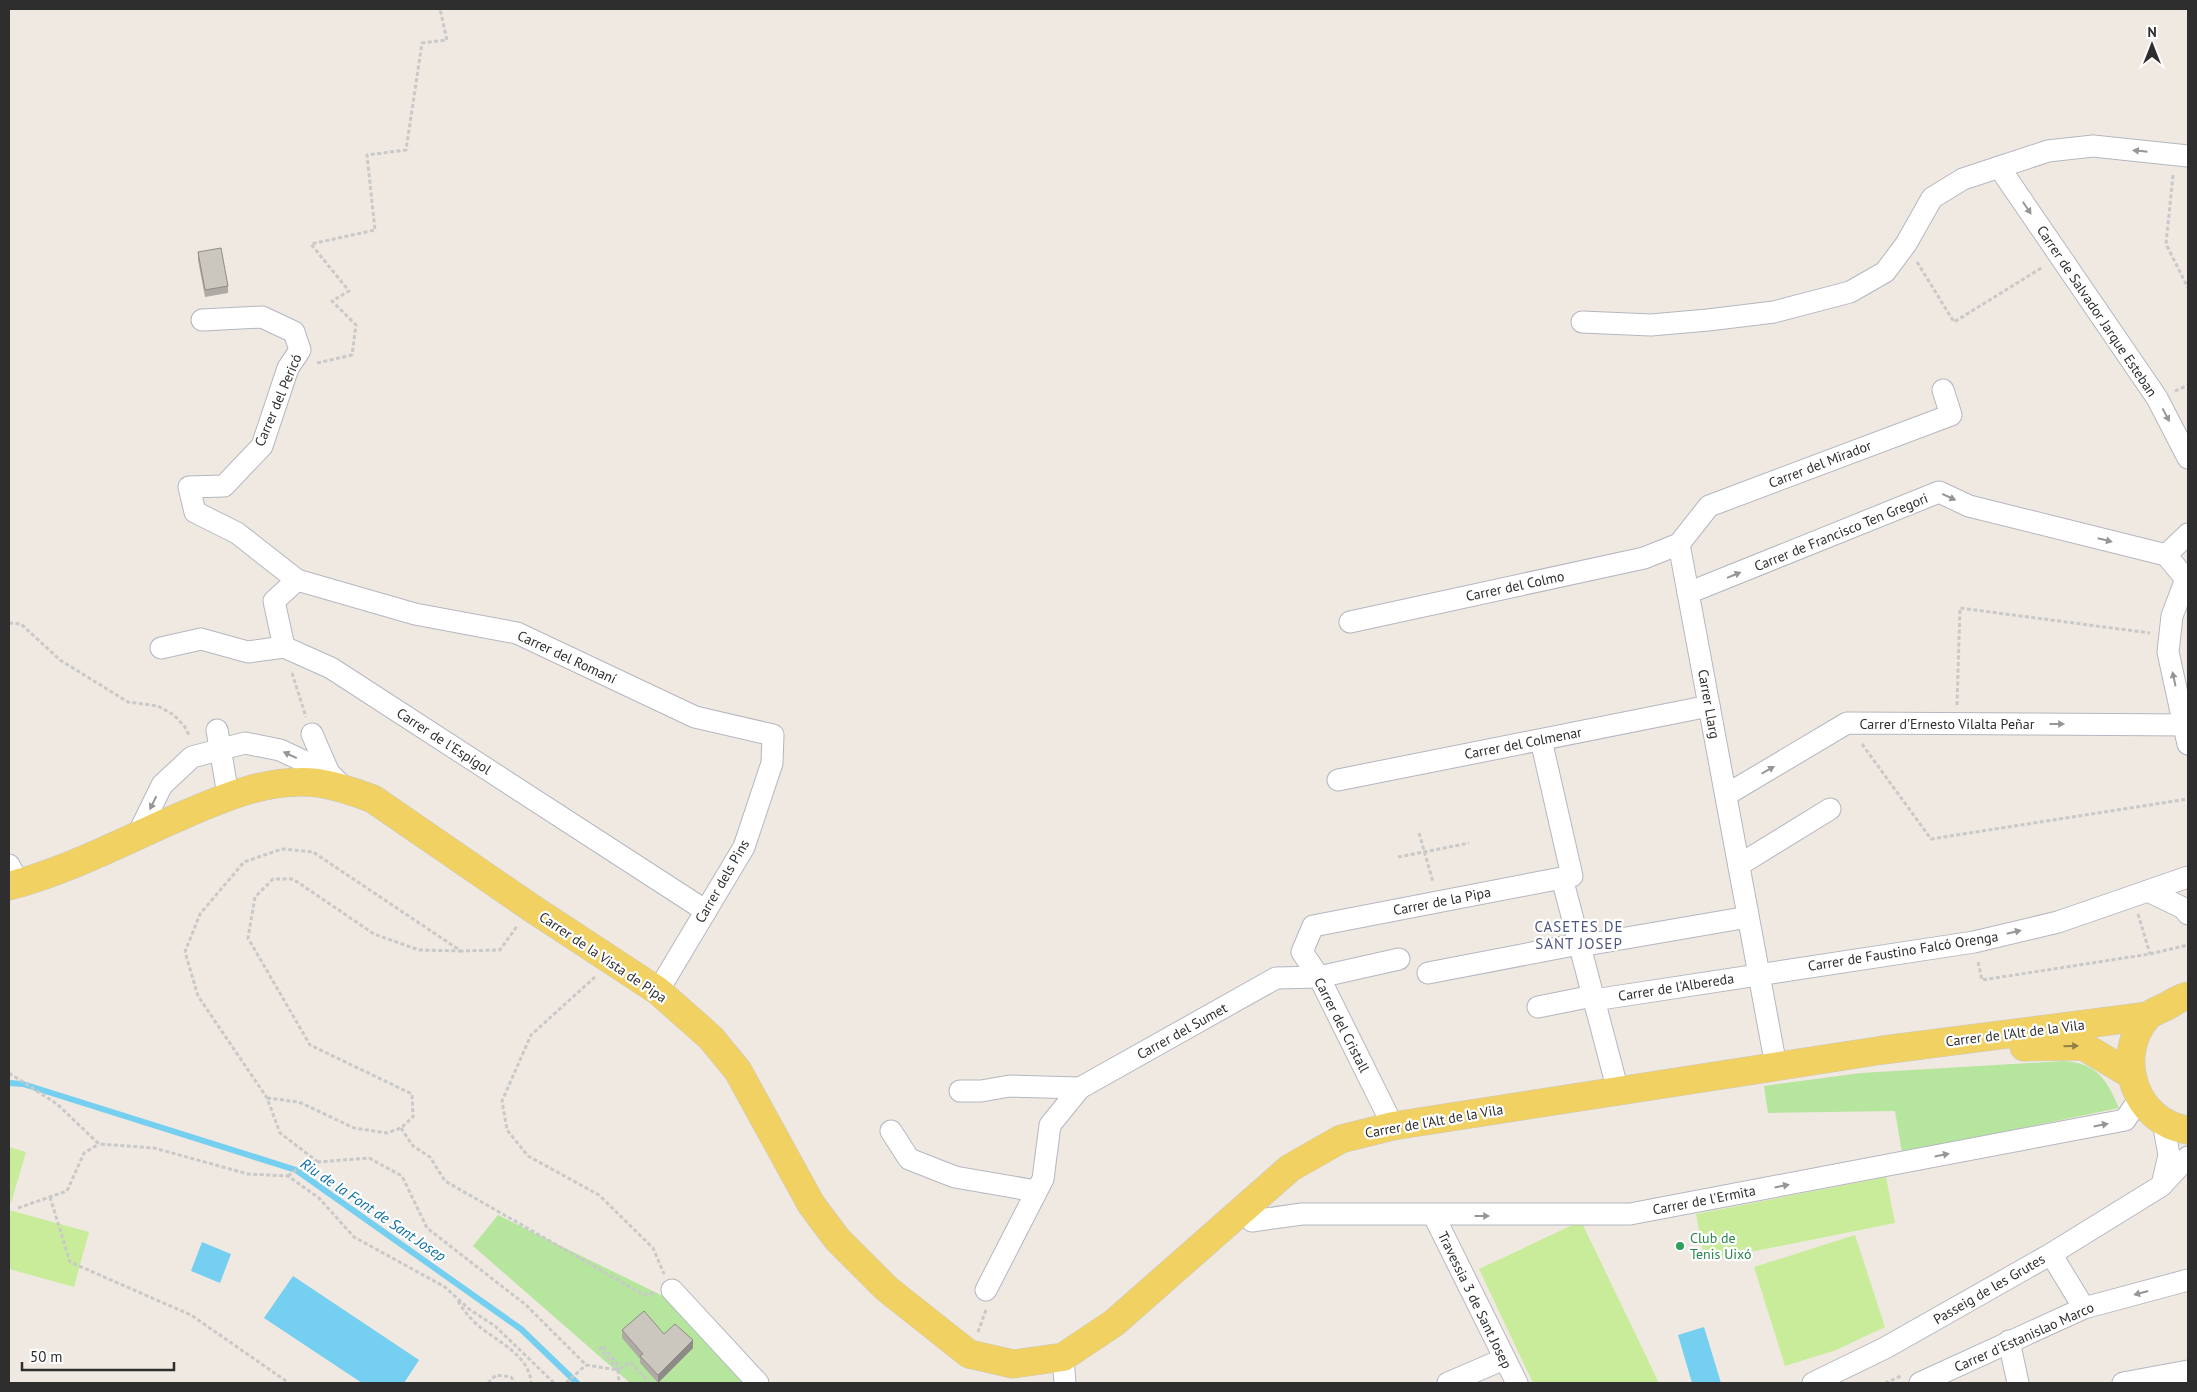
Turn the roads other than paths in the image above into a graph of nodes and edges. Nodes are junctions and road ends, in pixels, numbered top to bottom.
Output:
1 (2181, 155) edge
2 (1999, 167) junction
3 (202, 320) dead end
4 (1582, 322) dead end
5 (1943, 390) dead end
6 (2188, 458) edge
7 (2188, 534) edge
8 (1679, 544) junction
9 (2166, 555) junction
10 (2187, 578) edge
11 (297, 580) junction
12 (1688, 593) junction
13 (1350, 622) dead end
14 (284, 647) junction
15 (161, 648) dead end
16 (1709, 706) junction
17 (2187, 731) edge
18 (312, 734) road end
19 (773, 735) joint
20 (1540, 740) junction
21 (212, 745) junction
22 (1338, 780) dead end
23 (337, 781) junction
24 (228, 795) junction
25 (1726, 795) junction
26 (1830, 809) dead end
27 (137, 836) junction
28 (1738, 865) junction
29 (1567, 877) junction
30 (2188, 877) edge
31 (12, 878) edge
32 (2141, 893) junction
33 (706, 912) junction
34 (2188, 914) edge
35 (1748, 916) junction
36 (1313, 926) joint
37 (1580, 944) junction
38 (1399, 959) dead end
39 (1428, 973) dead end
40 (1759, 974) junction
41 (1319, 977) junction
42 (658, 991) junction
43 (2187, 993) edge
44 (1594, 998) junction
45 (1538, 1007) dead end
46 (2148, 1016) junction
47 (1883, 1050) junction
48 (1776, 1066) junction
49 (2135, 1086) junction
50 (1080, 1088) junction
51 (960, 1091) dead end
52 (1618, 1091) junction
53 (1393, 1126) junction
54 (2176, 1126) edge
55 (891, 1131) dead end
56 (2188, 1158) edge
57 (2161, 1186) junction
58 (1036, 1191) junction
59 (1434, 1216) junction
60 (1252, 1221) dead end
61 (2050, 1254) junction
62 (2188, 1280) edge
63 (672, 1290) road end
64 (986, 1290) road end
65 (2084, 1308) junction
66 (2009, 1341) junction
67 (969, 1354) joint
68 (1063, 1357) junction
69 (1504, 1359) junction
70 (2188, 1371) edge
71 (758, 1383) edge
72 (1065, 1383) edge
73 (1448, 1383) edge
74 (1517, 1383) edge
75 (1812, 1383) edge
76 (1920, 1383) edge
77 (2018, 1383) edge
78 (2123, 1383) edge

1 -> 2 street
2 - 4 street
2 -> 6 street, Carrer de Salvador Jarque Esteban
3 - 11 street, Carrer del Pericó
5 - 8 street, Carrer del Mirador
7 - 9 street
8 - 12 street, Carrer Llarg
8 - 13 street, Carrer del Colmo
9 - 10 street
12 -> 9 street, Carrer de Francisco Ten Gregori
17 -> 10 street
11 - 14 street
11 - 19 street, Carrer del Romaní
12 - 16 street, Carrer Llarg
14 - 15 street
14 - 33 street, Carrer de l'Espígol
16 - 20 street, Carrer del Colmenar
16 - 25 street, Carrer Llarg
25 -> 17 street, Carrer d'Ernesto Vilalta Peñar
18 - 23 street
19 - 33 street, Carrer dels Pins
20 - 22 street, Carrer del Colmenar
20 - 29 street
23 -> 21 street, Carrer de la Vista de Pipa
21 - 24 street
21 -> 27 street, Carrer de la Vista de Pipa
23 - 24 main road, Carrer de la Vista de Pipa
23 - 42 main road, Carrer de la Vista de Pipa
24 - 27 main road, Carrer de la Vista de Pipa
25 - 28 street, Carrer Llarg
26 - 28 street
27 - 31 main road, Carrer de la Vista de Pipa
28 - 35 street, Carrer Llarg
29 - 36 street, Carrer de la Pipa
29 - 37 street
30 - 32 street, Carrer de Faustino Falcó Orenga
32 - 34 street
40 -> 32 street, Carrer de Faustino Falcó Orenga
33 - 42 street, Carrer dels Pins
35 - 37 street
35 - 40 street, Carrer Llarg
36 - 41 street, Carrer del Cristall
37 - 39 street
37 - 44 street
38 - 41 street, Carrer del Sumet
40 - 44 street, Carrer de l'Albereda
40 - 48 street, Carrer Llarg
41 - 50 street, Carrer del Sumet
41 - 53 street, Carrer del Cristall
42 - 67 main road, Carrer de la Vista de Pipa
43 - 46 main road
44 - 45 street, Carrer de l'Albereda
44 - 52 street
46 - 47 main road, Carrer de l'Alt de la Vila
46 - 49 main road
47 - 48 main road, Carrer de l'Alt de la Vila
47 -> 49 main road, Carrer de l'Alt de la Vila
48 - 52 main road, Carrer de l'Alt de la Vila
49 - 54 main road, Carrer de l'Alt de la Vila
59 -> 49 street, Carrer de l'Ermita
50 - 51 street
50 - 58 street, Carrer del Sumet
52 - 53 main road, Carrer de l'Alt de la Vila
53 - 68 main road, Carrer de l'Alt de la Vila
54 - 57 street
55 - 58 street
56 - 57 street, Passeig de les Grutes
57 - 61 street, Passeig de les Grutes
58 - 64 street, Carrer del Sumet
59 - 60 street, Carrer de l'Ermita
59 - 69 street, Travessia 3 de Sant Josep
61 - 65 street
61 - 75 street, Passeig de les Grutes
62 -> 65 street, Carrer d'Estanislao Marco
63 - 71 street
65 - 66 street, Carrer d'Estanislao Marco
66 - 76 street, Carrer d'Estanislao Marco
66 - 77 street
67 - 68 main road, Carrer de l'Alt de la Vila
68 - 72 street
69 - 73 street
69 - 74 street, Travessia 3 de Sant Josep
70 - 78 street

